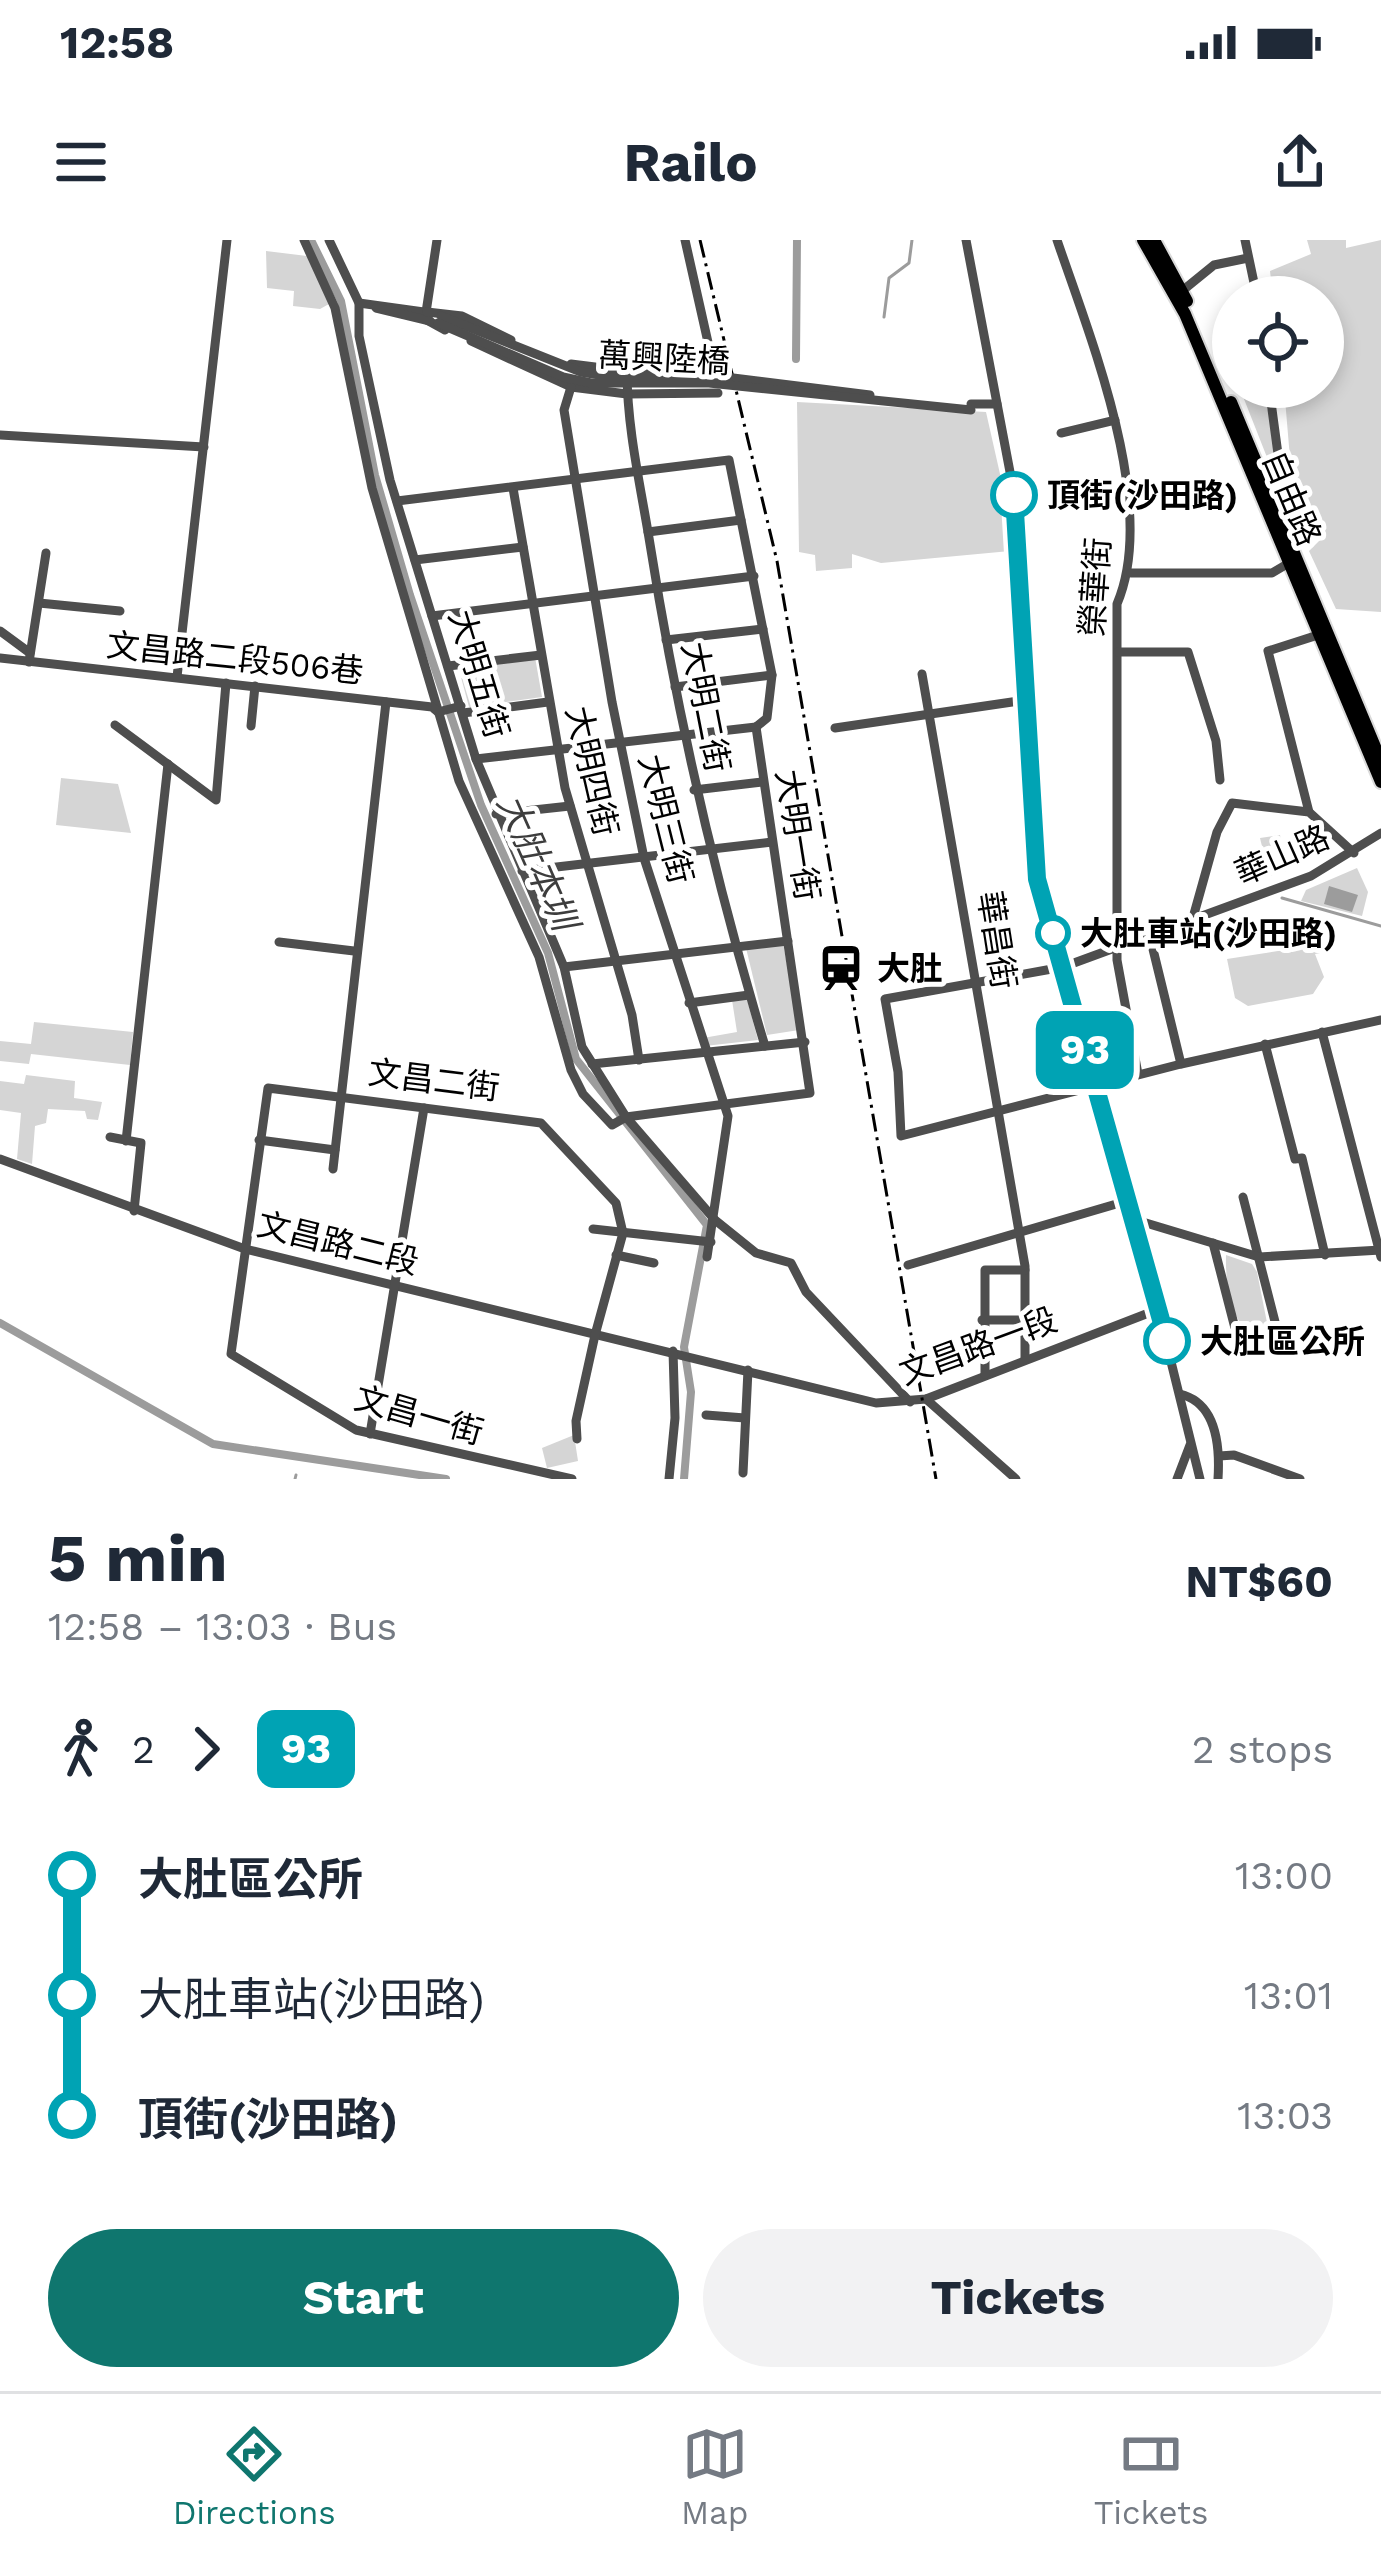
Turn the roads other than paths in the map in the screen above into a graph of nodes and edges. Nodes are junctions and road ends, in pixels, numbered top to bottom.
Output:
1 (227, 240) edge
2 (304, 240) edge
3 (329, 240) edge
4 (436, 240) edge
5 (685, 240) edge
6 (966, 240) edge
7 (1057, 240) edge
8 (1143, 240) edge
9 (1154, 240) edge
10 (1245, 240) edge
11 (1248, 258) junction
12 (1252, 276) edge
13 (1182, 291) junction
14 (359, 303) junction
15 (426, 316) junction
16 (687, 368) junction
17 (627, 371) junction
18 (571, 387) junction
19 (688, 392) junction
20 (718, 393) dead end
21 (627, 394) junction
22 (998, 404) junction
23 (1272, 408) edge
24 (1115, 419) junction
25 (1061, 433) dead end
26 (0, 435) edge
27 (204, 447) junction
28 (1278, 454) dead end
29 (639, 473) junction
30 (577, 480) junction
31 (513, 488) junction
32 (397, 501) junction
33 (741, 520) junction
34 (648, 532) junction
35 (523, 547) junction
36 (46, 553) dead end
37 (1294, 559) junction
38 (415, 560) junction
39 (1131, 573) junction
40 (754, 576) junction
41 (657, 589) junction
42 (594, 597) junction
43 (39, 603) junction
44 (533, 604) junction
45 (120, 611) dead end
46 (432, 616) junction
47 (764, 628) junction
48 (0, 631) edge
49 (1318, 635) junction
50 (666, 640) junction
51 (1118, 652) junction
52 (541, 655) junction
53 (30, 657) junction
54 (0, 658) edge
55 (448, 666) junction
56 (772, 674) junction
57 (922, 674) dead end
58 (177, 677) junction
59 (226, 683) junction
60 (255, 686) junction
61 (675, 687) junction
62 (1026, 700) junction
63 (386, 702) junction
64 (548, 702) junction
65 (462, 710) junction
66 (438, 712) junction
67 (926, 713) junction
68 (116, 725) dead end
69 (251, 726) dead end
70 (756, 727) junction
71 (835, 728) dead end
72 (683, 734) junction
73 (619, 741) junction
74 (556, 748) junction
75 (476, 759) junction
76 (1381, 761) edge
77 (168, 764) junction
78 (1220, 780) dead end
79 (762, 782) junction
80 (1381, 782) edge
81 (694, 790) junction
82 (570, 806) junction
83 (1309, 812) junction
84 (496, 814) junction
85 (1381, 832) edge
86 (772, 842) junction
87 (707, 850) junction
88 (1354, 853) junction
89 (644, 858) junction
90 (585, 865) junction
91 (522, 871) junction
92 (1194, 914) dead end
93 (1150, 937) junction
94 (788, 940) junction
95 (279, 942) dead end
96 (737, 946) junction
97 (1121, 947) junction
98 (354, 951) junction
99 (674, 955) junction
100 (615, 961) junction
101 (564, 967) junction
102 (1063, 967) junction
103 (977, 984) junction
104 (749, 995) junction
105 (689, 1003) junction
106 (1381, 1020) edge
107 (1322, 1032) junction
108 (805, 1042) junction
109 (1265, 1044) junction
110 (765, 1046) junction
111 (705, 1052) junction
112 (639, 1060) junction
113 (592, 1064) junction
114 (1181, 1064) junction
115 (1138, 1074) junction
116 (1095, 1087) junction
117 (340, 1096) junction
118 (724, 1105) junction
119 (424, 1108) junction
120 (999, 1113) junction
121 (626, 1118) junction
122 (110, 1137) dead end
123 (259, 1140) junction
124 (126, 1141) junction
125 (335, 1150) junction
126 (0, 1159) edge
127 (333, 1169) dead end
128 (1243, 1197) dead end
129 (1130, 1200) junction
130 (134, 1211) junction
131 (715, 1220) junction
132 (1136, 1220) junction
133 (593, 1228) dead end
134 (1018, 1232) junction
135 (623, 1233) junction
136 (710, 1241) junction
137 (1213, 1243) junction
138 (245, 1249) junction
139 (1380, 1252) edge
140 (1324, 1255) junction
141 (616, 1256) junction
142 (707, 1257) dead end
143 (1259, 1257) junction
144 (654, 1263) dead end
145 (908, 1265) dead end
146 (1024, 1270) junction
147 (396, 1286) junction
148 (1160, 1309) junction
149 (982, 1320) junction
150 (1024, 1320) junction
151 (1236, 1332) dead end
152 (595, 1335) junction
153 (1282, 1345) dead end
154 (673, 1351) junction
155 (1025, 1360) junction
156 (748, 1370) junction
157 (985, 1374) junction
158 (1180, 1394) junction
159 (926, 1399) junction
160 (910, 1402) junction
161 (706, 1415) dead end
162 (746, 1418) junction
163 (370, 1434) junction
164 (577, 1439) dead end
165 (1190, 1442) junction
166 (1219, 1456) junction
167 (743, 1473) dead end
168 (1269, 1475) edge
169 (572, 1479) edge
170 (669, 1479) edge
171 (1016, 1479) edge
172 (1177, 1479) edge
173 (1200, 1479) edge
174 (1218, 1479) edge
175 (1300, 1479) edge

1 - 27 street
2 - 66 street
3 - 14 street, 大明五街
4 - 15 street
5 - 16 street
6 - 22 street
7 - 24 street, 榮華街
8 - 37 main road, 自由路
9 - 13 main road, 自由路
10 - 11 street
11 - 12 street
11 - 13 street
13 - 37 main road, 自由路
14 - 15 street
14 - 32 street, 大明五街
15 - 17 street
15 - 18 street
15 - 22 street, 萬興陸橋, bridge
16 - 17 street
16 - 19 street
17 - 21 street, 大明二街
18 - 21 street
18 - 30 street, 大明三街
19 - 20 street
19 - 21 street
21 - 29 street, 大明二街
22 - 62 street
23 - 28 street
24 - 25 street
24 - 39 street, 榮華街
26 - 27 street
27 - 58 street
29 - 30 street
29 - 33 street, 大明一街
29 - 34 street, 大明二街
30 - 31 street
30 - 42 street, 大明三街
31 - 32 street
31 - 35 street, 大明四街
32 - 38 street, 大明五街
33 - 34 street
33 - 40 street, 大明一街
34 - 41 street, 大明二街
35 - 38 street
35 - 44 street, 大明四街
36 - 43 street
37 - 39 street
37 - 49 main road, 自由路
37 - 76 main road, 自由路
38 - 46 street, 大明五街
39 - 51 street, 榮華街
40 - 41 street
40 - 47 street, 大明一街
41 - 42 street
41 - 50 street, 大明二街
42 - 44 street
42 - 73 street, 大明三街
43 - 45 street
43 - 53 street
44 - 46 street
44 - 52 street, 大明四街
46 - 55 street, 大明五街
47 - 50 street
47 - 56 street, 大明一街
48 - 53 street
49 - 80 main road, 自由路
49 - 83 street
50 - 61 street, 大明二街
51 - 78 street
51 - 97 street, 榮華街
52 - 55 street
52 - 64 street, 大明四街
53 - 54 street, 文昌路二段506巷
53 - 58 street, 文昌路二段506巷
55 - 65 street, 大明五街
56 - 61 street
56 - 70 street, 大明一街
57 - 67 street, 華昌街
58 - 59 street, 文昌路二段506巷
59 - 60 street, 文昌路二段506巷
59 - 77 street
60 - 63 street, 文昌路二段506巷
60 - 69 street
61 - 72 street, 大明二街
62 - 67 street
62 - 102 street
63 - 66 street, 文昌路二段506巷
63 - 98 street
64 - 65 street, 文昌路二段506巷
64 - 74 street, 大明四街
65 - 66 street, 文昌路二段506巷
65 - 75 street, 大明五街
66 - 121 street
67 - 71 street
67 - 103 street, 華昌街
68 - 77 street
70 - 72 street
70 - 79 street, 大明一街
72 - 73 street
72 - 81 street, 大明二街
73 - 74 street
73 - 89 street, 大明三街
74 - 75 street
74 - 82 street, 大明四街
75 - 84 street, 大明五街
77 - 124 street
79 - 81 street
79 - 86 street, 大明一街
81 - 87 street, 大明二街
82 - 84 street
82 - 90 street, 大明四街
83 - 88 street, 華山路
83 - 92 street, 華山路
84 - 91 street, 大明五街
85 - 88 street, 華山路
86 - 87 street
86 - 94 street, 大明一街
87 - 89 street
87 - 96 street, 大明二街
88 - 93 street, 華山路
89 - 90 street
89 - 99 street, 大明三街
90 - 91 street
90 - 100 street, 大明四街
91 - 101 street, 大明五街
93 - 97 street, 華山路
93 - 114 street
94 - 96 street
94 - 108 street, 大明一街
95 - 98 street
96 - 99 street
96 - 104 street, 大明二街
97 - 102 street, 華山路
97 - 115 street, 榮華街
98 - 117 street
99 - 100 street
99 - 105 street, 大明三街
100 - 101 street
100 - 112 street, 大明四街
101 - 113 street, 大明五街
102 - 103 street, 華山路
102 - 116 street
103 - 120 street, 華昌街
103 - 120 street, 華山路
104 - 105 street
104 - 110 street, 大明二街
105 - 111 street, 大明三街
106 - 107 street
107 - 109 street
107 - 139 street
108 - 110 street
108 - 118 street, 大明一街
109 - 114 street
109 - 140 street
110 - 111 street
111 - 112 street
111 - 118 street, 大明三街
112 - 113 street
113 - 121 street, 大明五街
114 - 115 street
115 - 116 street
116 - 120 street
116 - 129 street
117 - 119 street, 文昌二街
117 - 123 street, 文昌二街
117 - 125 street
118 - 121 street
118 - 131 street, 大明三街
119 - 135 street, 文昌二街
119 - 147 street
120 - 134 street, 華昌街
121 - 131 street, 大明五街
122 - 124 street
123 - 125 street
123 - 138 street, 文昌二街
124 - 130 street
125 - 127 street
126 - 130 street, 文昌路二段
128 - 143 street
129 - 132 street
129 - 134 street
130 - 138 street, 文昌路二段
131 - 136 street, 大明三街
131 - 160 street, 大明五街
132 - 137 street
132 - 148 street
133 - 135 street
134 - 145 street
134 - 146 street, 華昌街
135 - 136 street
135 - 141 street
136 - 142 street, 大明三街
137 - 143 street
137 - 151 street
138 - 147 street, 文昌路二段
138 - 163 street, 文昌一街
139 - 140 street
140 - 143 street
141 - 144 street
141 - 152 street
143 - 153 street
146 - 149 street
146 - 150 street, 華昌街
147 - 152 street, 文昌路二段
147 - 163 street
148 - 155 street, 文昌路一段
148 - 158 street
149 - 150 street
149 - 157 street
150 - 155 street, 華昌街
152 - 154 street, 文昌路二段
152 - 164 street
154 - 156 street, 文昌路一段
154 - 170 street
155 - 157 street, 文昌路一段
156 - 160 street, 文昌路一段
156 - 162 street
157 - 159 street, 文昌路一段
158 - 165 street
158 - 166 street
159 - 160 street, 文昌路一段
159 - 171 street
161 - 162 street
162 - 167 street
163 - 169 street, 文昌一街
165 - 172 street
165 - 173 street
166 - 168 street
166 - 174 street
168 - 175 street

